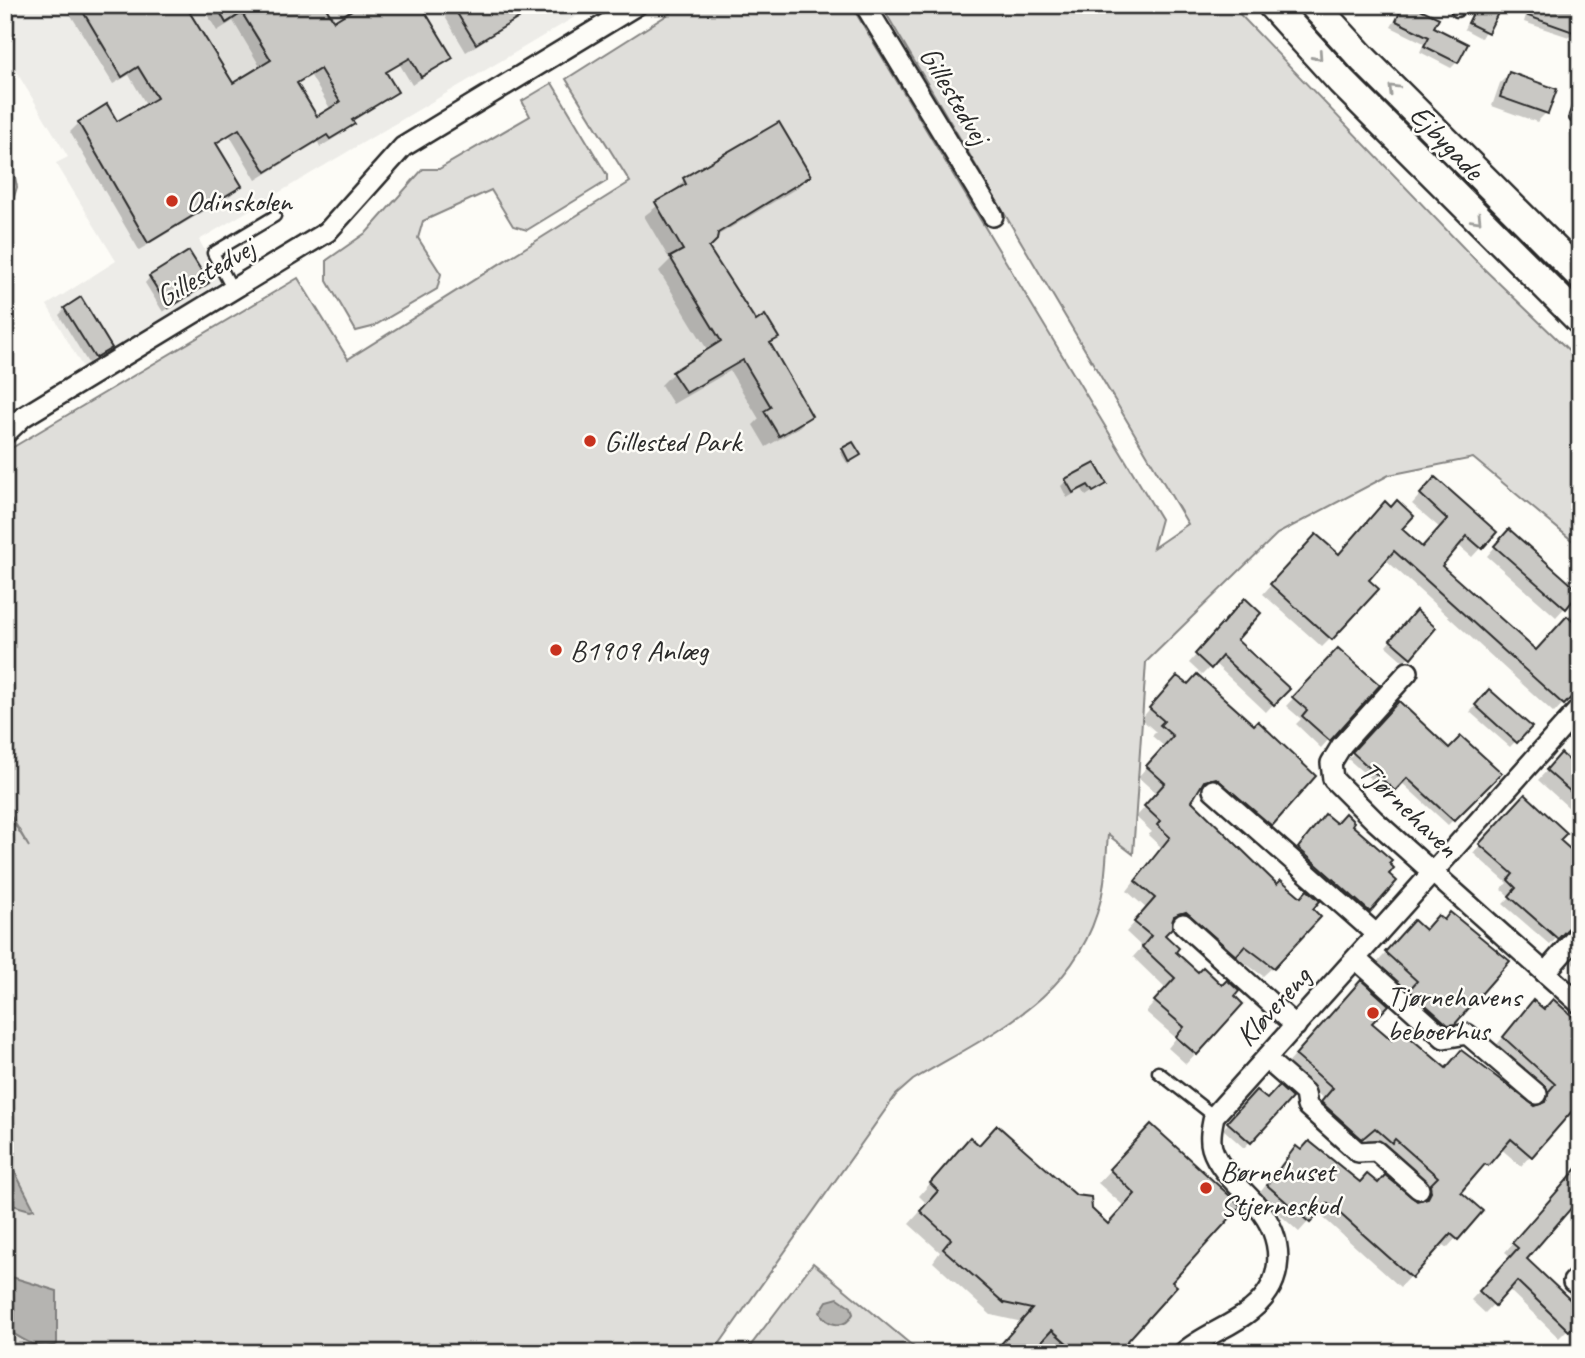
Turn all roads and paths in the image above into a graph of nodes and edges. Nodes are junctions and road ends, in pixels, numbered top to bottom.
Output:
1 (865, 5) edge
2 (1272, 5) edge
3 (1314, 5) edge
4 (632, 6) edge
5 (1580, 103) edge
6 (1574, 117) dead end
7 (275, 216) dead end
8 (993, 216) dead end
9 (1580, 275) edge
10 (233, 290) junction
11 (1580, 320) edge
12 (5, 433) edge
13 (1408, 672) dead end
14 (1580, 708) edge
15 (1213, 790) dead end
16 (1432, 873) junction
17 (1183, 924) dead end
18 (1580, 933) edge
19 (1377, 935) junction
20 (1356, 959) junction
21 (1545, 972) junction
22 (1580, 1004) edge
23 (1296, 1026) junction
24 (1266, 1059) junction
25 (1158, 1072) dead end
26 (1536, 1094) dead end
27 (1214, 1116) junction
28 (1419, 1189) dead end
29 (1183, 1353) edge

1 - 8 street, Gillestedvej
2 -> 11 main road, Ejbygade
9 -> 3 main road, Ejbygade
4 - 10 street, Gillestedvej
5 - 6 lane
7 - 10 lane
10 - 12 street, Gillestedvej
13 - 16 street, Tjørnehaven
14 - 16 street, Kløvereng
15 - 19 street
16 - 19 street, Kløvereng
16 - 21 street, Tjørnehaven
17 - 23 street
18 - 21 street
19 - 20 street, Kløvereng
20 - 23 street, Kløvereng
20 - 26 street
21 - 22 street, Tjørnehaven
23 - 24 street, Kløvereng
24 - 27 street, Kløvereng
24 - 28 street
25 - 27 lane
27 - 29 street

